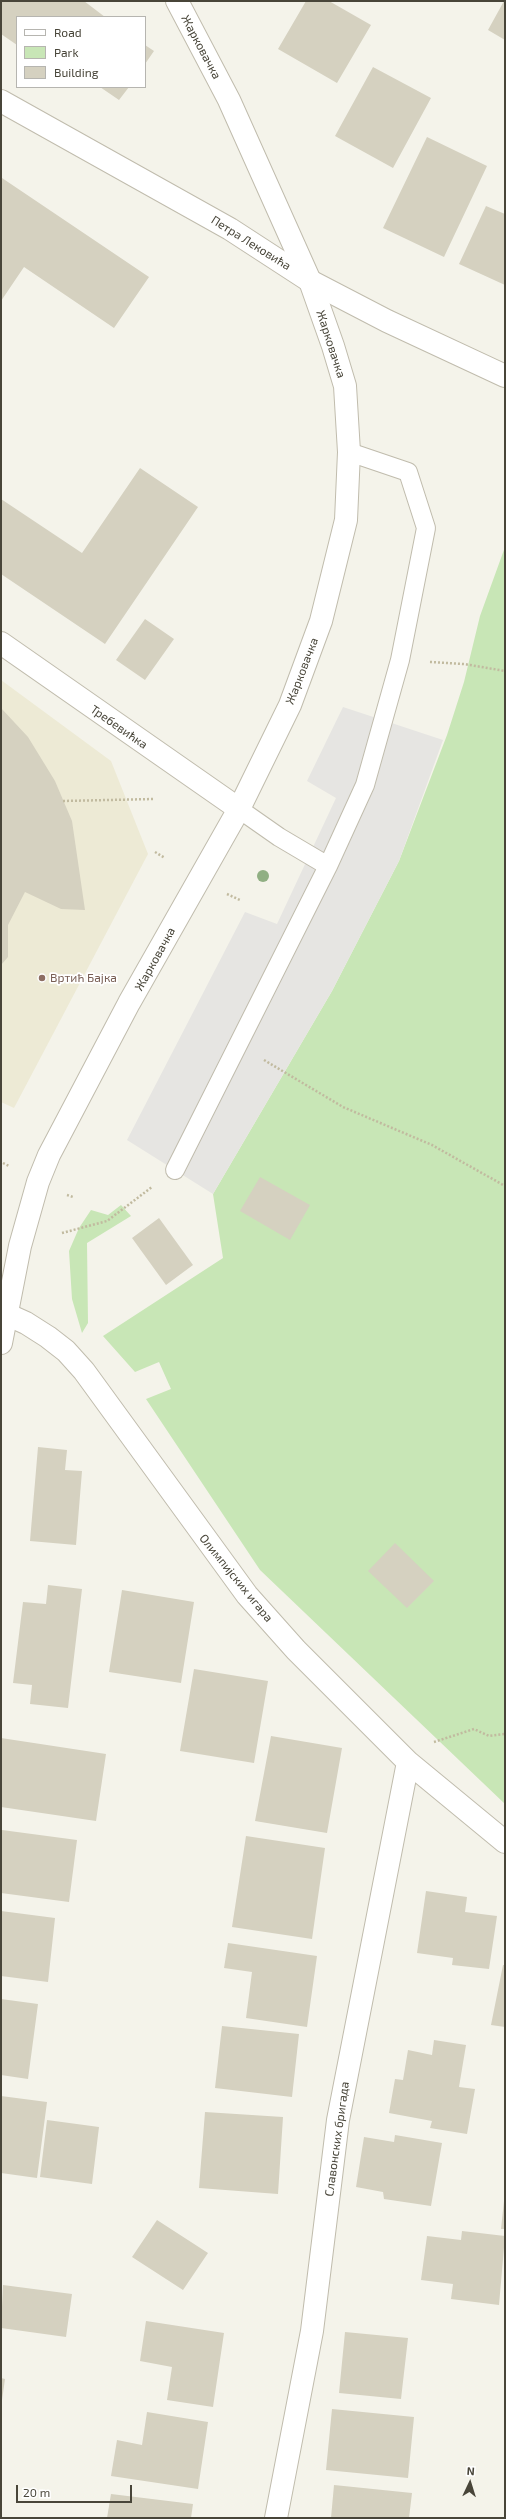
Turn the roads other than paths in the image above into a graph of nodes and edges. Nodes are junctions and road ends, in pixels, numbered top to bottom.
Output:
1 (177, 1) edge
2 (1, 101) edge
3 (310, 281) junction
4 (505, 376) edge
5 (349, 452) junction
6 (1, 643) edge
7 (239, 809) junction
8 (328, 866) junction
9 (174, 1170) road end
10 (6, 1314) junction
11 (1, 1343) edge
12 (408, 1762) junction
13 (505, 1842) edge
14 (276, 2518) edge

1 - 3 street, Жарковачка
2 - 3 street, Петра Лековића
3 - 4 street, Петра Лековића
3 - 5 street, Жарковачка
5 - 7 street, Жарковачка
5 - 8 lane
6 - 7 street, Требевићка
7 - 8 lane
7 - 10 street, Жарковачка
8 - 9 lane
10 - 11 street, Жарковачка
10 - 12 street, Олимпијских игара
12 - 13 street, Олимпијских игара
12 - 14 street, Славонских бригада

